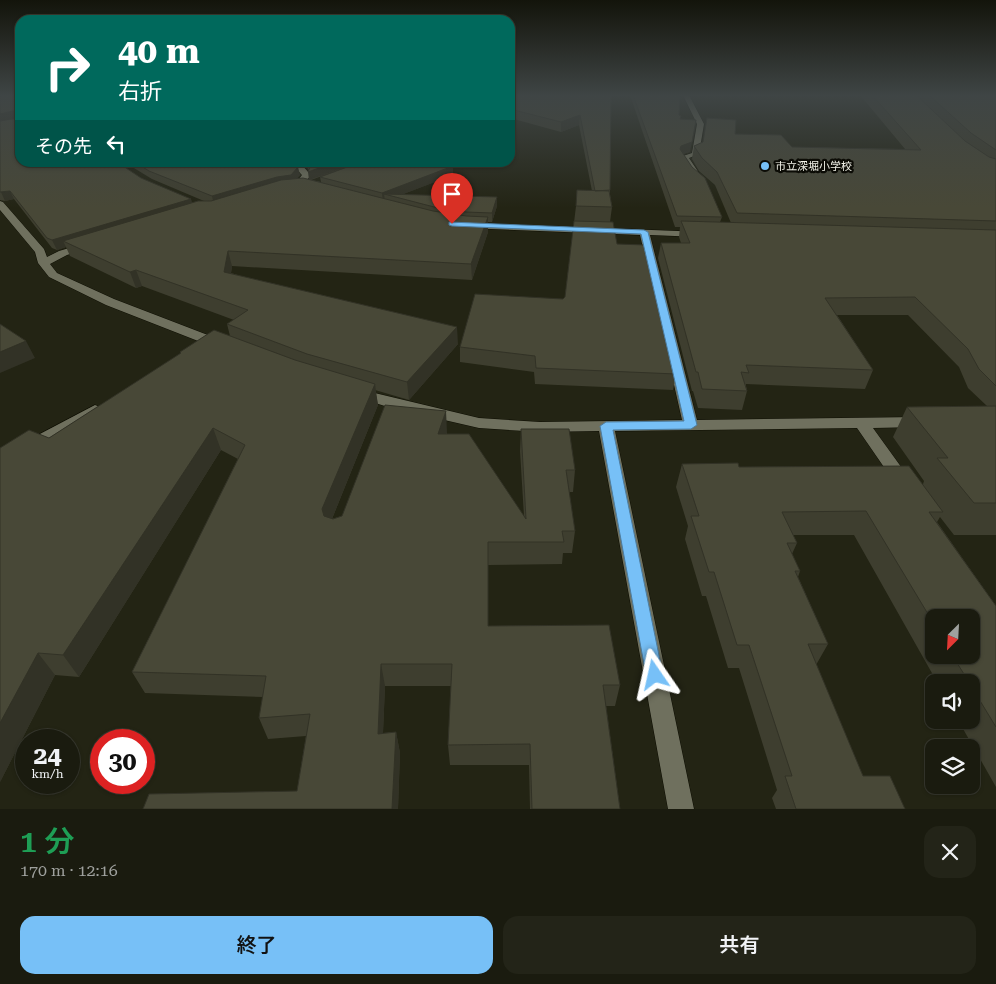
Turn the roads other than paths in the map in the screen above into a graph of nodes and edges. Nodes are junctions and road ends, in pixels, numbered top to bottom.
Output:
1 (699, 133) edge
2 (299, 167) edge
3 (702, 180) edge
4 (304, 186) edge
5 (0, 204) edge
6 (457, 224) edge
7 (644, 232) junction
8 (710, 234) edge
9 (100, 241) edge
10 (43, 263) junction
11 (218, 344) junction
12 (237, 351) edge
13 (200, 353) edge
14 (342, 388) edge
15 (388, 402) junction
16 (104, 405) edge
17 (381, 421) edge
18 (861, 422) junction
19 (938, 422) edge
20 (691, 425) junction
21 (606, 426) junction
22 (0, 462) edge
23 (911, 494) edge
24 (681, 809) edge

1 - 3 street
2 - 4 street
5 - 10 street
6 - 7 street
7 - 8 street
7 - 20 street
9 - 10 street
10 - 11 street
11 - 12 street
11 - 13 street
14 - 15 street
15 - 17 street
15 - 21 street
16 - 22 street
18 - 19 street
18 - 20 street
18 - 23 street
20 - 21 street
21 - 24 street

